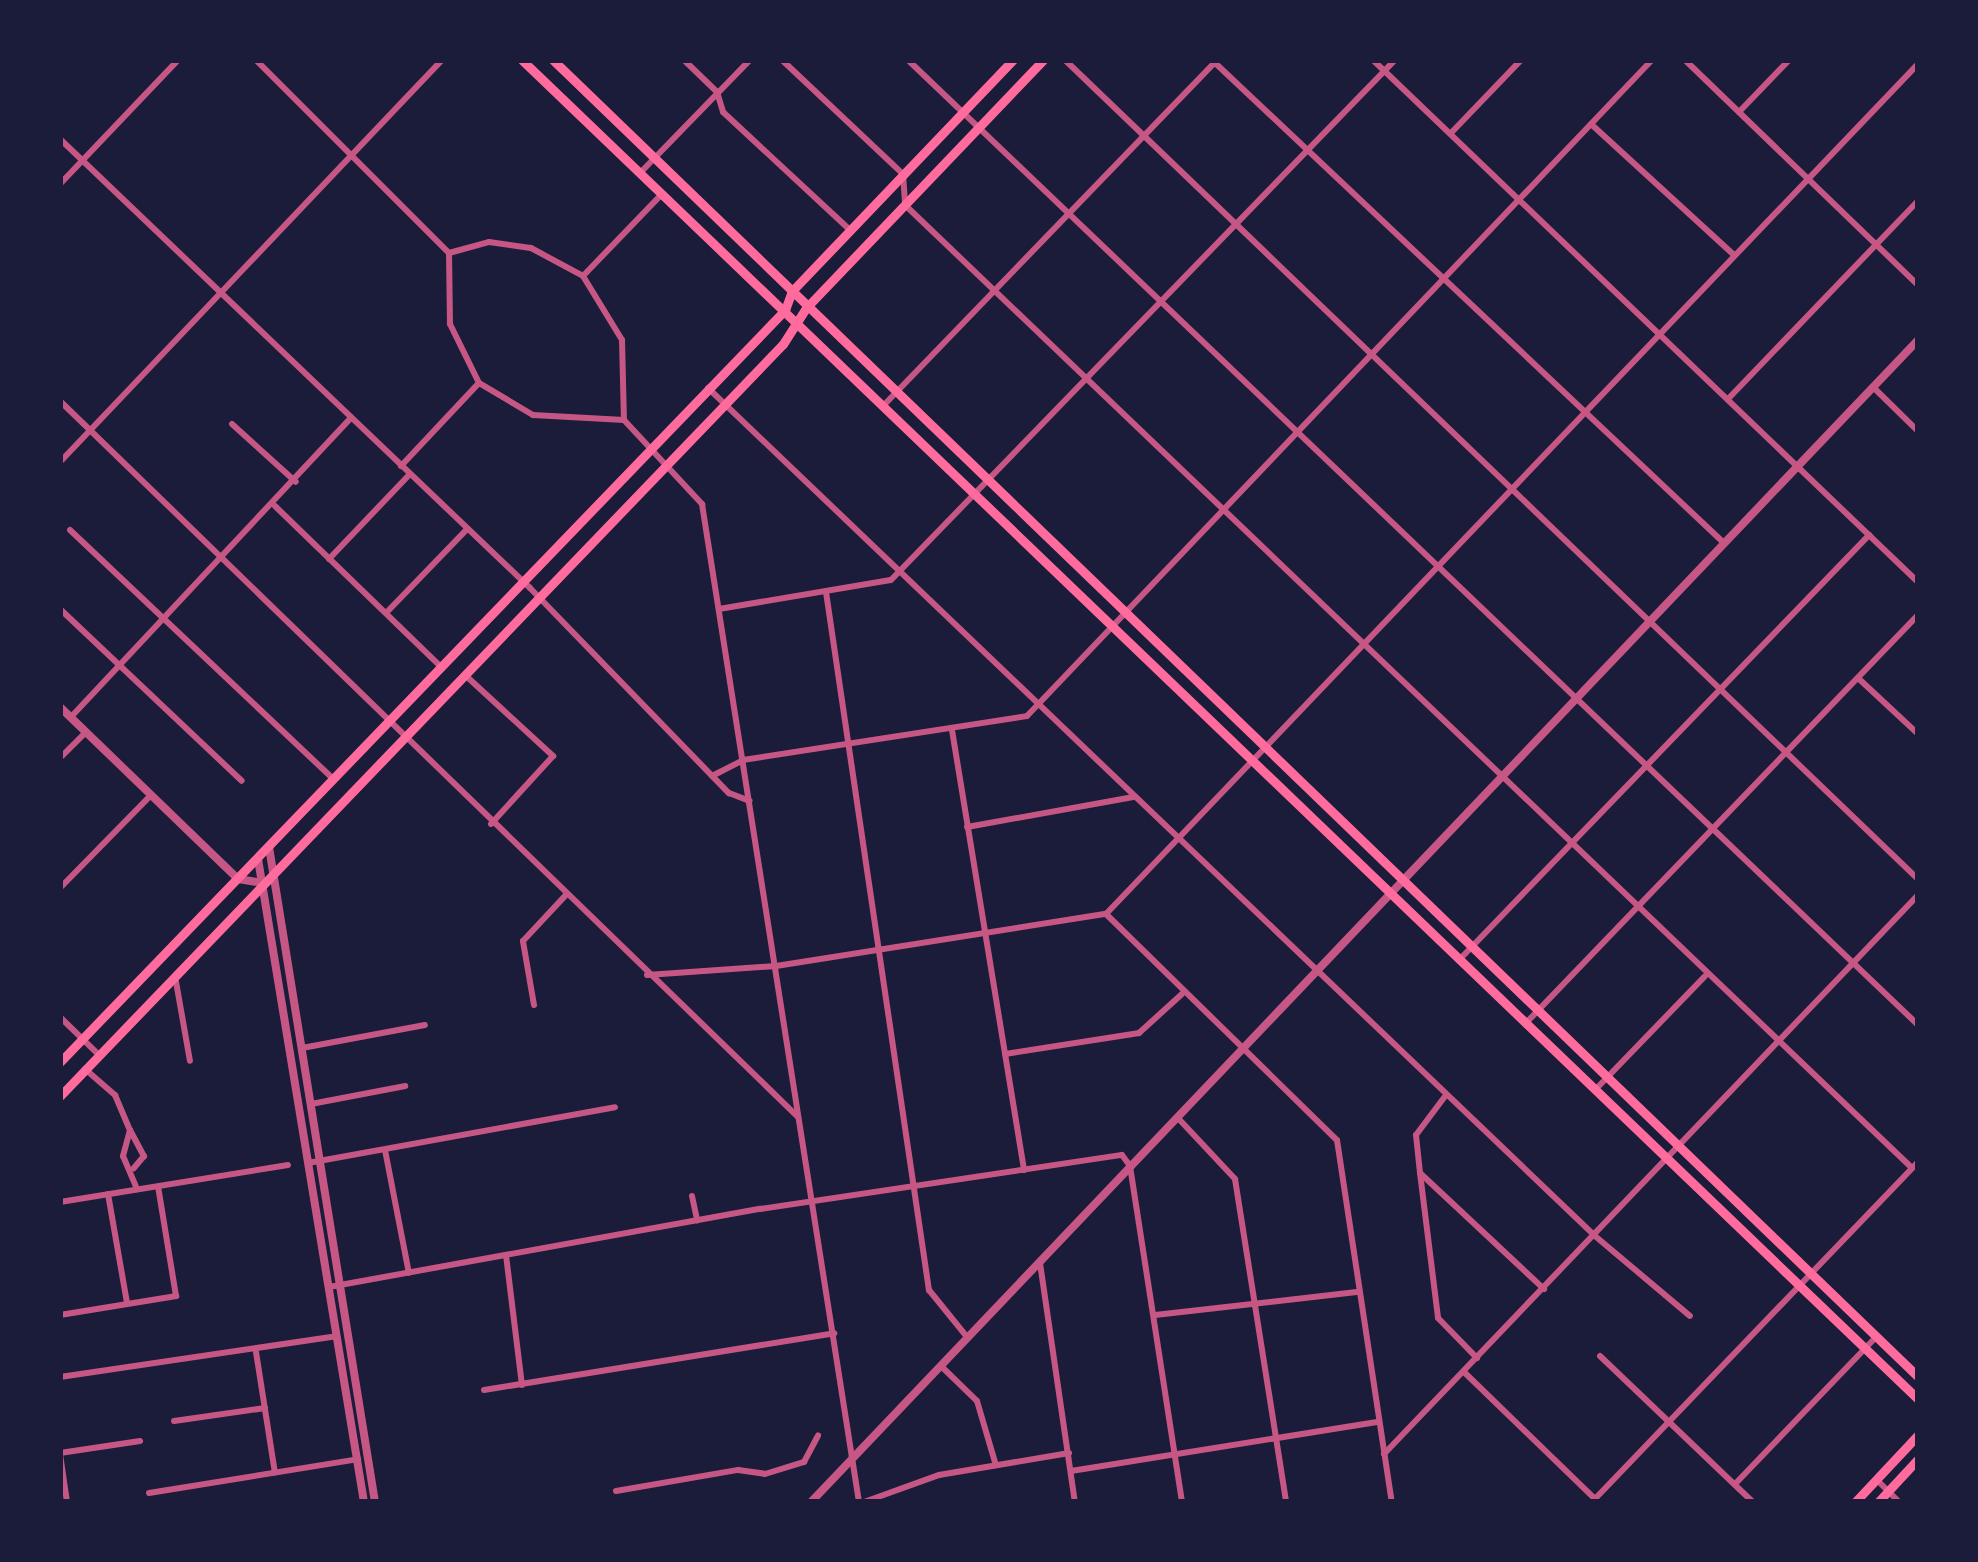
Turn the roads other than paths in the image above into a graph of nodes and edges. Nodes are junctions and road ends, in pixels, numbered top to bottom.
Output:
1 (178, 60) edge
2 (256, 60) edge
3 (442, 60) edge
4 (522, 60) edge
5 (553, 60) edge
6 (684, 60) edge
7 (749, 60) edge
8 (782, 60) edge
9 (908, 60) edge
10 (1013, 60) edge
11 (1042, 60) edge
12 (1065, 60) edge
13 (1373, 60) edge
14 (1394, 60) edge
15 (1521, 60) edge
16 (1652, 60) edge
17 (1684, 60) edge
18 (1789, 60) edge
19 (1214, 61) edge
20 (1918, 64) edge
21 (1384, 71) junction
22 (718, 92) junction
23 (962, 111) junction
24 (1739, 112) junction
25 (1590, 124) junction
26 (978, 128) junction
27 (1451, 133) junction
28 (1142, 134) junction
29 (60, 139) edge
30 (1309, 146) junction
31 (354, 152) junction
32 (82, 160) junction
33 (654, 160) junction
34 (641, 172) junction
35 (903, 174) junction
36 (1808, 179) junction
37 (60, 184) edge
38 (662, 194) junction
39 (1521, 201) junction
40 (1918, 201) edge
41 (905, 205) junction
42 (1065, 215) junction
43 (1234, 224) junction
44 (850, 230) junction
45 (1876, 245) junction
46 (449, 253) junction
47 (1735, 255) junction
48 (583, 276) junction
49 (1448, 279) junction
50 (1918, 285) edge
51 (994, 290) junction
52 (792, 291) junction
53 (219, 292) junction
54 (1160, 304) junction
55 (806, 308) junction
56 (785, 310) junction
57 (798, 323) junction
58 (1658, 334) junction
59 (1918, 340) edge
60 (1372, 357) junction
61 (1084, 379) junction
62 (479, 383) junction
63 (1873, 387) junction
64 (707, 388) junction
65 (894, 394) junction
66 (1729, 399) junction
67 (60, 401) edge
68 (723, 403) junction
69 (883, 406) junction
70 (1584, 412) junction
71 (352, 418) junction
72 (624, 420) junction
73 (232, 424) dead end
74 (90, 429) junction
75 (1918, 431) edge
76 (1297, 434) junction
77 (649, 450) junction
78 (60, 462) edge
79 (667, 463) junction
80 (401, 466) junction
81 (1798, 466) junction
82 (410, 474) junction
83 (986, 479) junction
84 (296, 482) junction
85 (1511, 489) junction
86 (975, 494) junction
87 (274, 506) junction
88 (1222, 512) junction
89 (467, 529) junction
90 (70, 530) dead end
91 (1869, 535) junction
92 (1723, 542) junction
93 (222, 559) junction
94 (328, 559) junction
95 (1435, 567) junction
96 (902, 571) junction
97 (1918, 582) edge
98 (524, 583) junction
99 (826, 592) junction
100 (538, 597) junction
101 (60, 609) edge
102 (719, 609) junction
103 (386, 613) junction
104 (1126, 615) junction
105 (1918, 615) edge
106 (164, 620) junction
107 (1647, 622) junction
108 (1114, 627) junction
109 (1363, 643) junction
110 (121, 665) junction
111 (442, 668) junction
112 (465, 674) junction
113 (1858, 678) junction
114 (1720, 689) junction
115 (1574, 697) junction
116 (1037, 703) junction
117 (60, 707) edge
118 (71, 717) junction
119 (388, 722) junction
120 (952, 730) junction
121 (86, 732) junction
122 (1918, 734) edge
123 (403, 738) junction
124 (848, 745) junction
125 (1262, 746) junction
126 (1784, 754) junction
127 (60, 758) edge
128 (1250, 759) junction
129 (743, 760) junction
130 (1644, 761) junction
131 (1500, 775) junction
132 (712, 776) junction
133 (332, 778) junction
134 (242, 781) dead end
135 (150, 796) junction
136 (1133, 797) junction
137 (750, 801) junction
138 (491, 824) junction
139 (968, 827) junction
140 (1712, 829) junction
141 (1177, 836) junction
142 (1573, 846) junction
143 (269, 847) junction
144 (259, 859) junction
145 (273, 872) junction
146 (238, 879) junction
147 (1400, 879) junction
148 (1918, 879) edge
149 (263, 883) junction
150 (60, 888) edge
151 (1388, 894) junction
152 (1918, 895) edge
153 (565, 896) junction
154 (1636, 908) junction
155 (1106, 914) junction
156 (985, 934) junction
157 (1472, 946) junction
158 (881, 950) junction
159 (1460, 960) junction
160 (1853, 963) junction
161 (776, 966) junction
162 (1318, 970) junction
163 (647, 975) junction
164 (1707, 975) junction
165 (175, 976) junction
166 (1183, 993) junction
167 (534, 1005) dead end
168 (1539, 1009) junction
169 (60, 1017) edge
170 (1526, 1023) junction
171 (425, 1025) dead end
172 (1918, 1025) edge
173 (82, 1039) junction
174 (1780, 1044) junction
175 (302, 1048) junction
176 (1241, 1050) junction
177 (1004, 1054) junction
178 (99, 1055) junction
179 (190, 1061) dead end
180 (60, 1062) edge
181 (86, 1069) junction
182 (1608, 1077) junction
183 (405, 1086) dead end
184 (1595, 1090) junction
185 (1447, 1095) junction
186 (60, 1096) edge
187 (311, 1104) junction
188 (615, 1107) dead end
189 (1178, 1117) junction
190 (800, 1120) junction
191 (130, 1130) junction
192 (1680, 1149) junction
193 (386, 1150) junction
194 (1668, 1161) junction
195 (320, 1162) junction
196 (308, 1163) junction
197 (288, 1165) dead end
198 (1915, 1165) edge
199 (1130, 1166) junction
200 (134, 1168) junction
201 (1024, 1170) junction
202 (1420, 1173) junction
203 (158, 1186) junction
204 (920, 1186) junction
205 (137, 1189) junction
206 (108, 1194) junction
207 (692, 1196) dead end
208 (60, 1202) edge
209 (814, 1202) junction
210 (697, 1220) junction
211 (1595, 1236) junction
212 (506, 1256) junction
213 (1040, 1263) junction
214 (409, 1273) junction
215 (1813, 1277) junction
216 (1800, 1284) junction
217 (335, 1287) junction
218 (1544, 1289) junction
219 (1358, 1292) junction
220 (1255, 1303) junction
221 (128, 1304) junction
222 (60, 1315) edge
223 (1155, 1315) junction
224 (1690, 1316) dead end
225 (834, 1333) junction
226 (337, 1336) junction
227 (1876, 1336) junction
228 (967, 1337) junction
229 (1866, 1348) junction
230 (255, 1350) junction
231 (1600, 1356) dead end
232 (1477, 1358) junction
233 (940, 1366) junction
234 (1463, 1372) junction
235 (60, 1377) edge
236 (1918, 1377) edge
237 (522, 1385) junction
238 (484, 1390) dead end
239 (1918, 1399) edge
240 (265, 1408) junction
241 (356, 1415) junction
242 (1672, 1418) junction
243 (174, 1421) dead end
244 (1378, 1422) junction
245 (1918, 1435) edge
246 (818, 1436) dead end
247 (1275, 1439) junction
248 (140, 1441) dead end
249 (60, 1453) edge
250 (1070, 1453) junction
251 (1174, 1454) junction
252 (1384, 1454) junction
253 (853, 1457) junction
254 (358, 1459) junction
255 (1918, 1459) edge
256 (995, 1462) junction
257 (1071, 1471) junction
258 (275, 1473) junction
259 (1876, 1480) junction
260 (1736, 1483) junction
261 (616, 1491) dead end
262 (149, 1492) dead end
263 (1888, 1492) junction
264 (1747, 1500) edge
265 (1593, 1501) edge
266 (67, 1502) edge
267 (364, 1502) edge
268 (375, 1502) edge
269 (811, 1502) edge
270 (862, 1502) edge
271 (1076, 1502) edge
272 (1182, 1502) edge
273 (1286, 1502) edge
274 (1392, 1502) edge
275 (1856, 1502) edge
276 (1878, 1502) edge
277 (1899, 1502) edge

1 - 32 street
2 - 31 street
3 - 31 street
4 - 34 main road
5 - 33 main road
6 - 22 street
7 - 22 street
8 - 35 street
9 - 23 street
10 - 23 main road
11 - 26 main road
12 - 28 street
13 - 21 street
14 - 21 street
15 - 27 street
16 - 25 street
17 - 24 street
18 - 24 street
19 - 28 street
19 - 30 street
20 - 36 street
21 - 27 street
21 - 30 street
22 - 33 street
22 - 44 street
23 - 26 street
23 - 35 main road
24 - 36 street
25 - 39 street
25 - 47 street
26 - 41 main road
26 - 42 street
27 - 39 street
28 - 42 street
28 - 43 street
29 - 32 street
30 - 43 street
30 - 49 street
31 - 46 street
31 - 53 street
32 - 37 street
32 - 53 street
33 - 34 street
33 - 52 main road
34 - 38 main road
35 - 41 street
35 - 44 main road
36 - 45 street
36 - 47 street
38 - 48 street
38 - 56 main road
39 - 49 street
39 - 58 street
40 - 45 street
41 - 51 street
41 - 55 main road
42 - 51 street
42 - 54 street
43 - 54 street
43 - 60 street
44 - 52 main road
45 - 50 street
45 - 66 street
46 - 48 street
46 - 62 street
47 - 58 street
48 - 72 street
49 - 60 street
49 - 70 street
51 - 61 street
51 - 65 street
52 - 55 main road
52 - 56 main road
53 - 71 street
53 - 74 street
54 - 61 street
54 - 76 street
55 - 57 main road
55 - 65 main road
56 - 57 main road
56 - 64 main road
57 - 68 main road
57 - 69 main road
58 - 66 street
58 - 70 street
59 - 63 street
60 - 76 street
60 - 85 street
61 - 83 street
61 - 88 street
62 - 72 street
62 - 80 street
63 - 75 street
63 - 81 street
64 - 68 street
64 - 77 main road
65 - 69 street
65 - 83 main road
66 - 81 street
67 - 74 street
68 - 79 main road
68 - 96 street
69 - 86 main road
70 - 85 street
70 - 92 street
71 - 80 street
71 - 84 street
72 - 77 street
73 - 84 street
74 - 78 street
74 - 93 street
76 - 88 street
76 - 95 street
77 - 79 street
77 - 98 main road
79 - 100 main road
79 - 102 street
80 - 82 street
81 - 91 street
81 - 92 street
82 - 89 street
82 - 94 street
83 - 86 street
83 - 104 main road
84 - 87 street
85 - 95 street
85 - 107 street
86 - 96 street
86 - 108 main road
87 - 93 street
87 - 94 street
88 - 104 street
88 - 109 street
89 - 98 street
89 - 103 street
90 - 106 street
91 - 97 street
91 - 114 street
92 - 107 street
93 - 106 street
93 - 119 street
94 - 103 street
95 - 109 street
95 - 115 street
96 - 99 street
96 - 116 street
98 - 100 street
98 - 111 main road
99 - 102 street
99 - 124 street
100 - 112 main road
100 - 132 street
101 - 110 street
102 - 129 street
103 - 111 street
104 - 108 street
104 - 125 main road
105 - 113 street
106 - 110 street
106 - 133 street
107 - 114 street
107 - 115 street
108 - 116 street
108 - 128 main road
109 - 125 street
109 - 131 street
110 - 118 street
110 - 134 street
111 - 119 main road
112 - 123 main road
112 - 138 street
113 - 122 street
113 - 126 street
114 - 126 street
114 - 130 street
115 - 130 street
115 - 131 street
116 - 120 street
116 - 136 street
117 - 118 street
118 - 121 street
119 - 123 street
119 - 133 main road
120 - 124 street
120 - 139 street
121 - 127 street
121 - 135 street
123 - 138 street
123 - 145 main road
124 - 129 street
124 - 158 street
125 - 128 street
125 - 147 main road
126 - 140 street
126 - 148 street
128 - 141 street
128 - 151 main road
129 - 132 street
129 - 137 street
130 - 140 street
130 - 142 street
131 - 142 street
131 - 147 street
132 - 137 street
133 - 143 main road
135 - 146 street
135 - 150 street
136 - 139 street
136 - 141 street
137 - 161 street
138 - 153 street
139 - 156 street
140 - 154 street
140 - 160 street
141 - 155 street
141 - 162 street
142 - 154 street
142 - 157 street
143 - 144 main road
143 - 145 street
144 - 146 main road
144 - 149 street
145 - 149 main road
145 - 175 street
146 - 149 street
146 - 173 main road
147 - 151 street
147 - 157 main road
149 - 165 main road
149 - 196 street
151 - 159 main road
151 - 162 street
152 - 160 street
153 - 163 street
153 - 167 street
154 - 164 street
154 - 168 street
155 - 156 street
155 - 166 street
156 - 158 street
156 - 177 street
157 - 159 street
157 - 168 main road
158 - 161 street
158 - 204 street
159 - 170 main road
160 - 172 street
160 - 174 street
161 - 163 street
161 - 190 street
162 - 176 street
162 - 185 street
163 - 190 street
164 - 174 street
164 - 182 street
165 - 178 main road
165 - 179 street
166 - 176 street
166 - 177 street
168 - 170 street
168 - 182 main road
169 - 173 street
170 - 184 main road
171 - 175 street
173 - 178 street
173 - 180 main road
174 - 192 street
174 - 198 street
175 - 187 street
176 - 189 street
176 - 219 street
177 - 201 street
178 - 181 main road
181 - 186 main road
181 - 191 street
182 - 184 street
182 - 192 main road
183 - 187 street
184 - 194 main road
185 - 202 street
185 - 211 street
187 - 195 street
188 - 193 street
189 - 199 street
189 - 220 street
190 - 209 street
191 - 200 street
191 - 200 street
192 - 194 street
192 - 215 main road
193 - 195 street
193 - 214 street
194 - 211 street
194 - 216 main road
195 - 196 street
195 - 217 street
196 - 217 street
197 - 203 street
198 - 215 street
199 - 201 street
199 - 213 street
199 - 223 street
200 - 205 street
201 - 204 street
202 - 218 street
202 - 232 street
203 - 205 street
203 - 221 street
204 - 209 street
204 - 228 street
205 - 206 street
206 - 208 street
206 - 221 street
207 - 210 street
209 - 210 street
209 - 225 street
210 - 212 street
211 - 218 street
211 - 224 street
212 - 214 street
212 - 237 street
213 - 228 street
213 - 250 street
214 - 217 street
215 - 216 street
215 - 227 main road
216 - 229 main road
216 - 242 street
217 - 226 street
217 - 241 street
218 - 232 street
219 - 220 street
219 - 244 street
220 - 223 street
220 - 247 street
221 - 222 street
223 - 251 street
225 - 237 street
225 - 253 street
226 - 230 street
226 - 241 street
227 - 229 street
227 - 236 main road
228 - 233 street
229 - 239 main road
229 - 260 street
230 - 235 street
230 - 240 street
231 - 242 street
232 - 234 street
233 - 253 street
233 - 256 street
234 - 252 street
234 - 265 street
237 - 238 street
240 - 243 street
240 - 258 street
241 - 254 street
241 - 268 street
242 - 260 street
242 - 265 street
244 - 247 street
244 - 252 street
245 - 259 main road
246 - 261 street
247 - 251 street
247 - 273 street
248 - 249 street
249 - 266 street
250 - 256 street
250 - 257 street
251 - 257 street
251 - 272 street
252 - 274 street
253 - 269 street
253 - 270 street
254 - 258 street
254 - 267 street
255 - 263 main road
256 - 270 street
257 - 271 street
258 - 262 street
259 - 263 street
259 - 275 main road
260 - 264 street
263 - 276 main road
263 - 277 street

